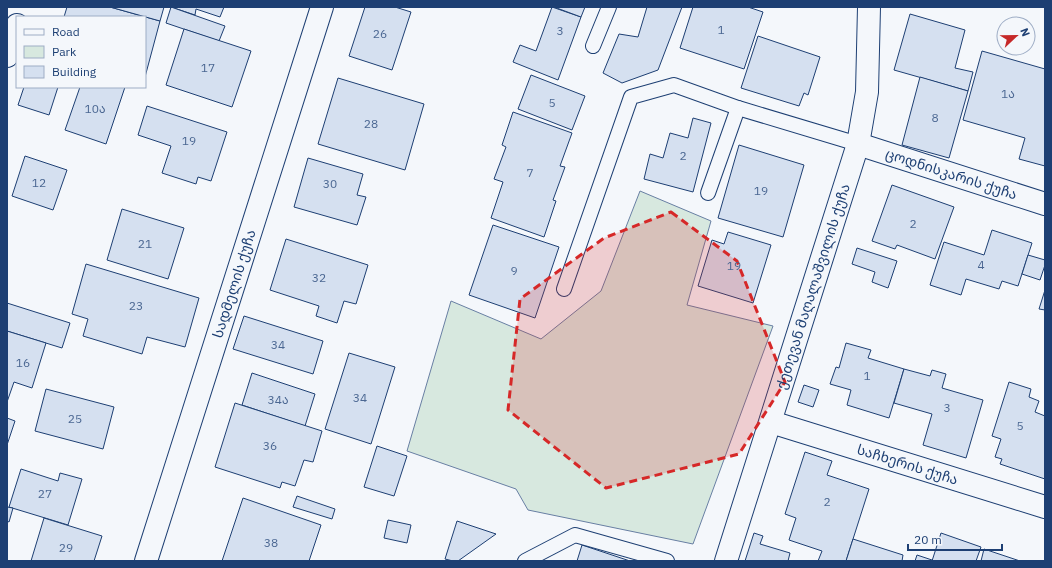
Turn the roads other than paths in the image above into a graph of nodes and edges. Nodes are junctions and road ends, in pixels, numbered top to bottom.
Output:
1 (322, 7) edge
2 (609, 7) edge
3 (869, 7) edge
4 (16, 28) edge
5 (593, 46) dead end
6 (7, 56) edge
7 (738, 108) junction
8 (858, 144) junction
9 (708, 192) dead end
10 (1045, 204) edge
11 (564, 289) dead end
12 (771, 422) junction
13 (1045, 507) edge
14 (146, 561) edge
15 (525, 561) edge
16 (667, 561) edge
17 (726, 561) edge

1 - 14 street, სადმელის ქუჩა
2 - 5 lane
3 - 8 street, ქეთევან მაღალაშვილის ქუჩა
4 - 6 street
7 - 8 lane
7 - 9 lane
7 - 11 lane
8 - 10 street, ცოდნისკარის ქუჩა
8 - 12 street, ქეთევან მაღალაშვილის ქუჩა
12 - 13 street, საჩხერის ქუჩა
12 - 17 street, ქეთევან მაღალაშვილის ქუჩა
15 - 16 lane

